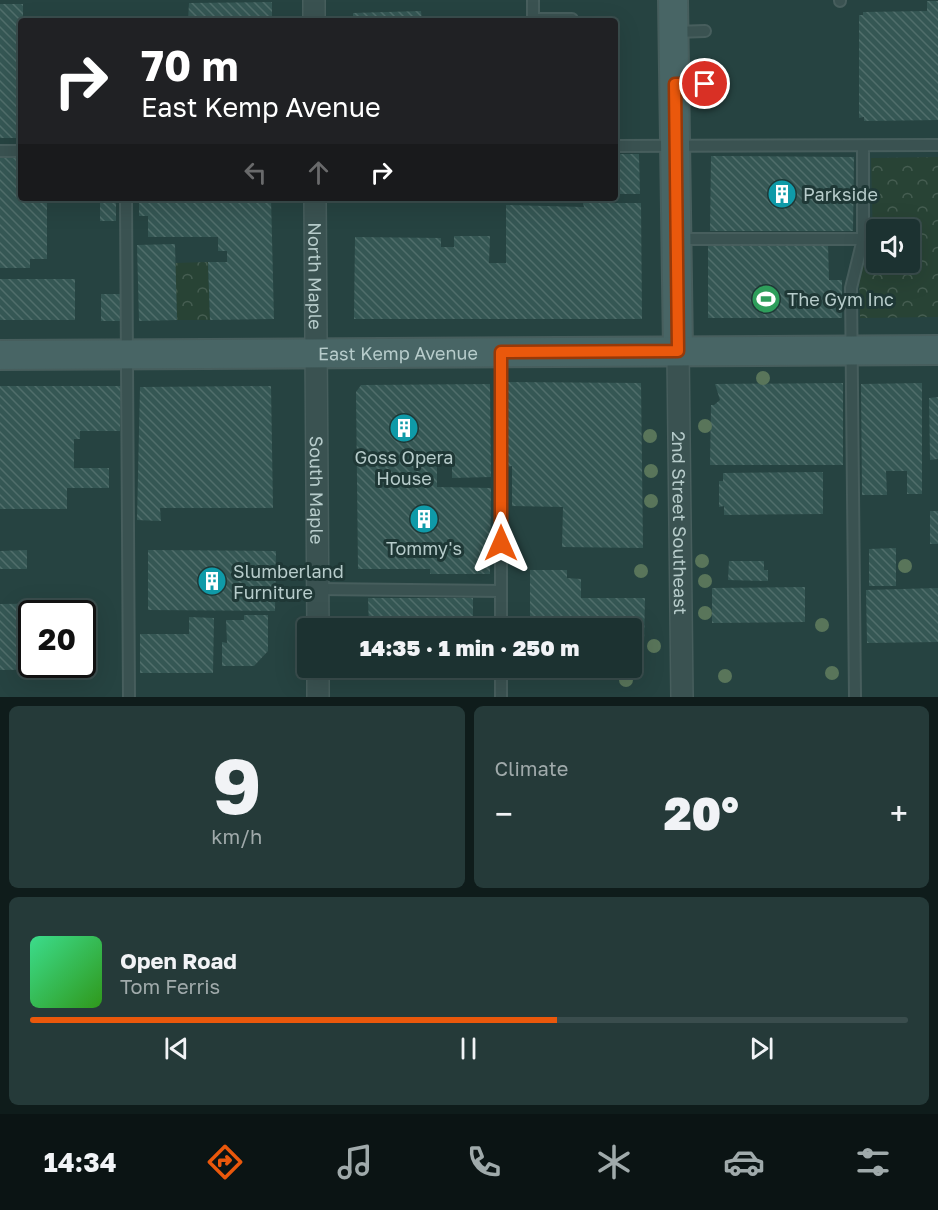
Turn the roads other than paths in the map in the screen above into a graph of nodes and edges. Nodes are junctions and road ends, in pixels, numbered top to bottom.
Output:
1 (314, 0) edge
2 (533, 0) edge
3 (673, 0) edge
4 (314, 18) edge
5 (533, 18) edge
6 (705, 31) dead end
7 (674, 32) junction
8 (675, 84) junction
9 (705, 84) dead end
10 (938, 145) edge
11 (618, 146) edge
12 (675, 146) junction
13 (863, 146) junction
14 (18, 150) edge
15 (0, 151) edge
16 (126, 201) edge
17 (315, 201) edge
18 (863, 239) junction
19 (677, 240) junction
20 (852, 350) junction
21 (938, 350) edge
22 (678, 351) junction
23 (501, 352) junction
24 (316, 353) junction
25 (127, 354) junction
26 (0, 355) edge
27 (318, 589) junction
28 (501, 591) junction
29 (318, 618) edge
30 (501, 618) edge
31 (318, 678) edge
32 (501, 678) edge
33 (129, 697) edge
34 (318, 697) edge
35 (501, 697) edge
36 (682, 697) edge
37 (855, 697) edge

1 - 4 street
2 - 5 lane
3 - 7 street
6 - 7 lane
7 - 8 street
8 - 9 lane
8 - 12 street
10 - 13 lane
11 - 12 lane
12 - 13 lane
12 - 19 street
13 - 18 lane
14 - 15 lane
16 - 25 lane
17 - 24 street, North Maple
18 - 19 lane
18 - 20 lane
19 - 22 street
20 - 21 street, East Kemp Avenue
20 - 22 street, East Kemp Avenue
20 - 37 lane
22 - 23 street, East Kemp Avenue
22 - 36 street, 2nd Street Southeast
23 - 24 street, East Kemp Avenue
23 - 28 lane
24 - 25 street, East Kemp Avenue
24 - 27 street, South Maple
25 - 26 street, East Kemp Avenue
25 - 33 lane
27 - 28 lane
27 - 29 street, South Maple
28 - 30 lane
31 - 34 street
32 - 35 lane

